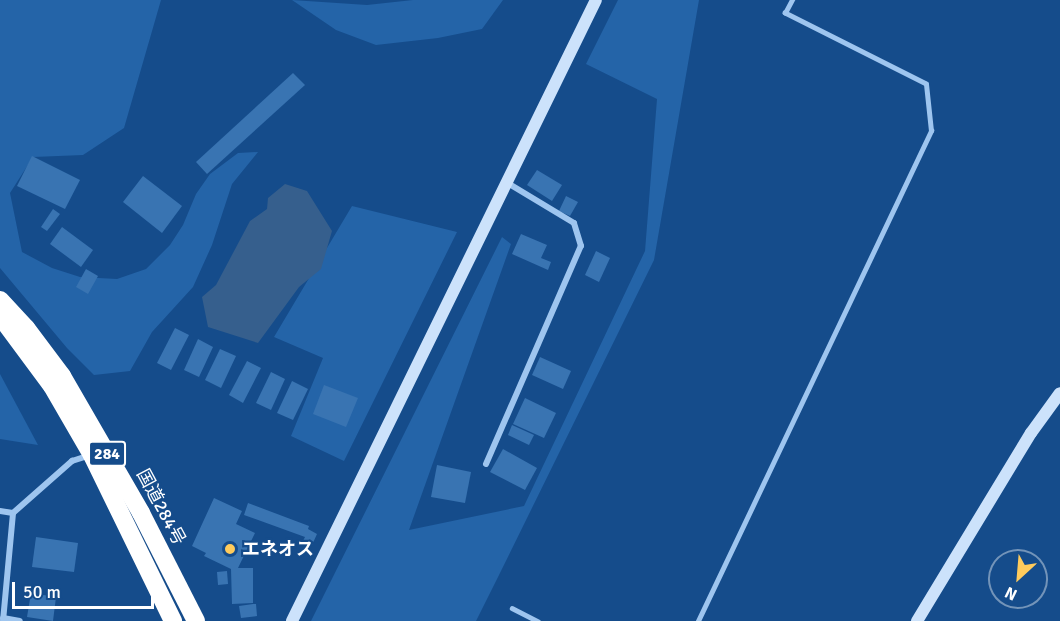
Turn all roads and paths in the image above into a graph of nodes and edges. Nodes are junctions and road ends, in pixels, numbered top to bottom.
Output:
1 (596, 0) edge
2 (792, 0) edge
3 (505, 181) junction
4 (0, 300) edge
5 (0, 316) edge
6 (1060, 393) edge
7 (92, 455) junction
8 (486, 464) dead end
9 (0, 511) edge
10 (13, 513) junction
11 (512, 608) dead end
12 (3, 620) edge
13 (20, 621) edge
14 (173, 621) edge
15 (196, 621) edge
16 (292, 621) edge
17 (538, 621) edge
18 (698, 621) edge
19 (918, 621) edge

1 - 3 street
2 - 18 lane
3 - 8 street
3 - 16 street
4 - 15 highway, 国道284号 / 284
5 - 7 highway, 国道284号 / 284
6 - 19 street
7 - 10 street
7 - 14 highway, 国道284号 / 284
9 - 10 street
10 - 12 street
11 - 17 lane
12 - 13 street

